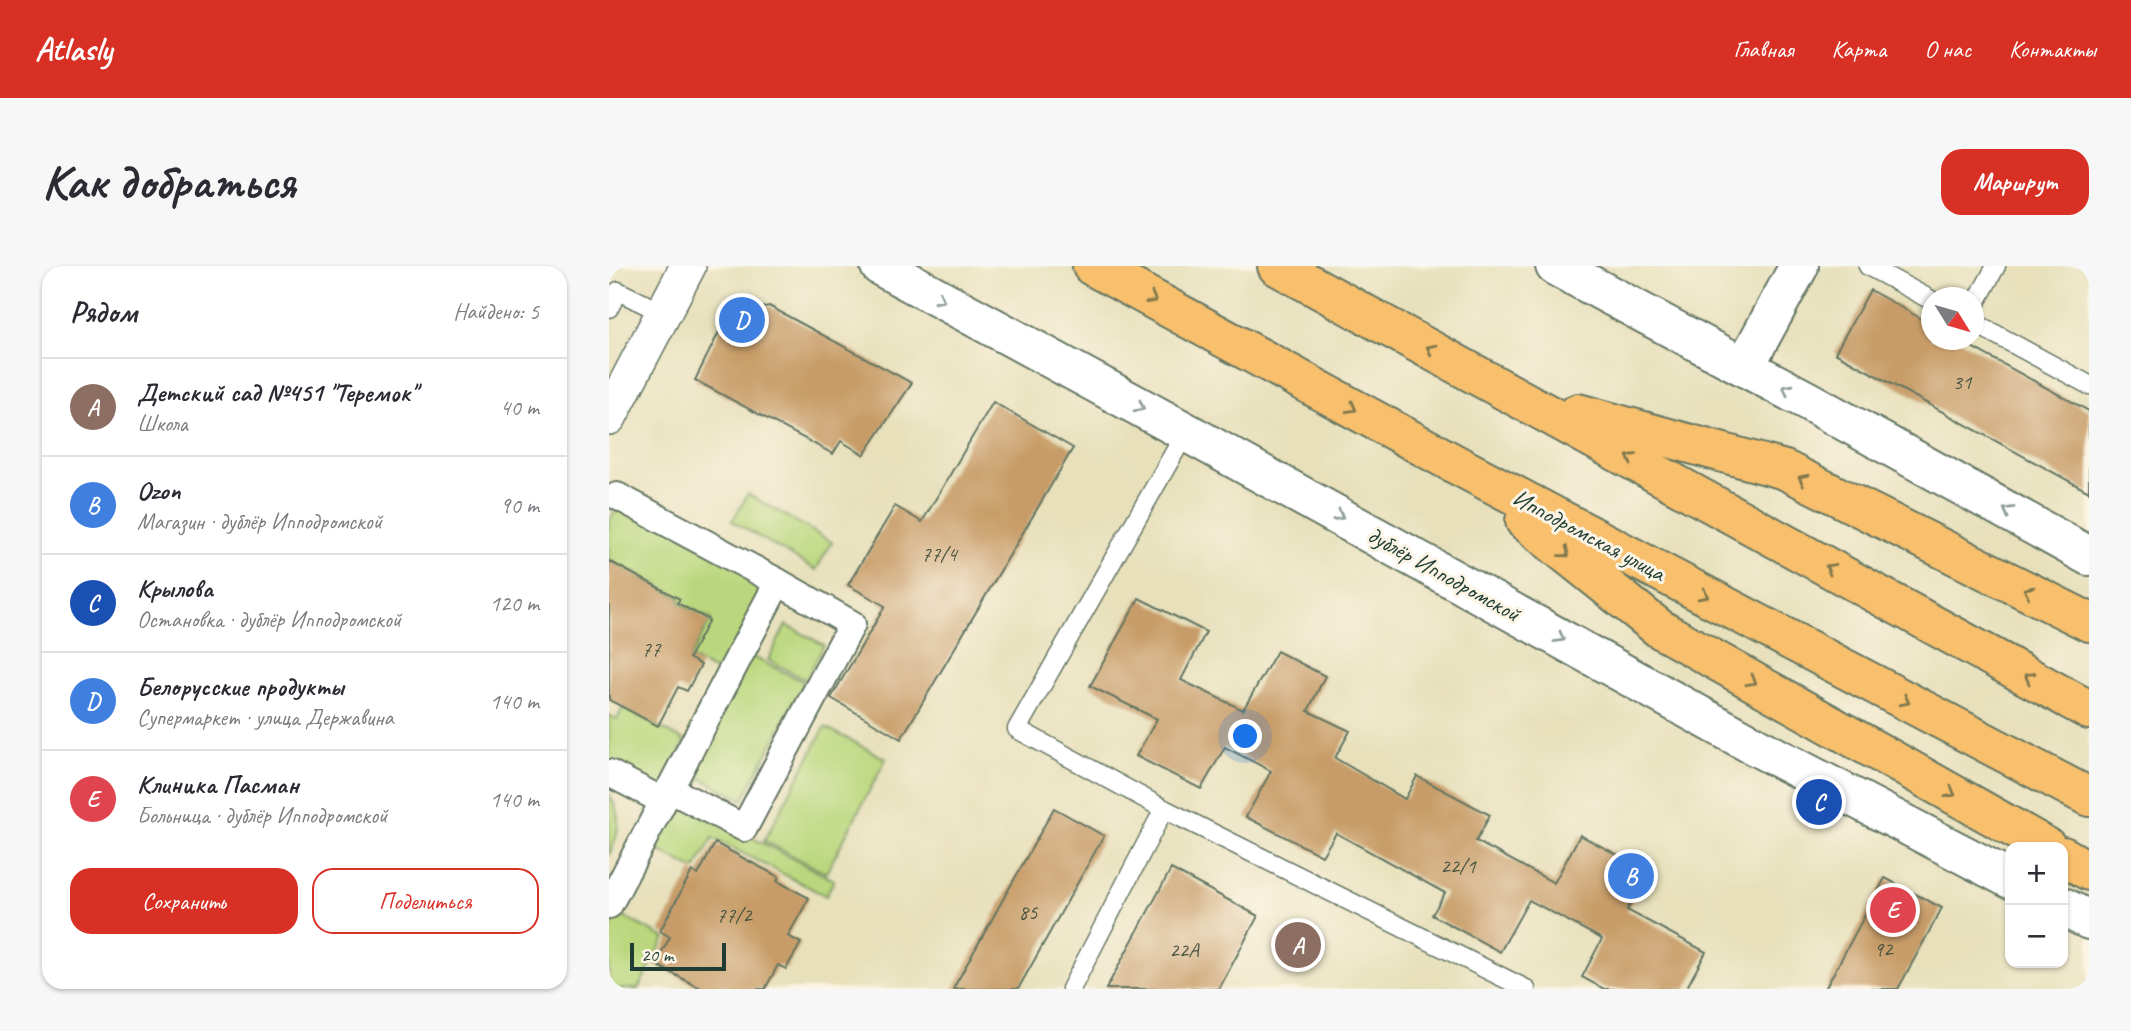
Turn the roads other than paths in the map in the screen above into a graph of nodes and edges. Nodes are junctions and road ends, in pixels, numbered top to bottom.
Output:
1 (688, 266) edge
2 (880, 266) edge
3 (1092, 266) edge
4 (1277, 266) edge
5 (1555, 266) edge
6 (1798, 266) edge
7 (1868, 266) edge
8 (1996, 266) edge
9 (1984, 288) edge
10 (1921, 295) edge
11 (609, 308) edge
12 (663, 313) junction
13 (1984, 328) edge
14 (1745, 366) junction
15 (2089, 385) edge
16 (1516, 395) junction
17 (609, 417) edge
18 (1186, 432) junction
19 (1455, 464) junction
20 (613, 494) edge
21 (2089, 556) edge
22 (778, 582) junction
23 (2089, 622) edge
24 (2089, 710) edge
25 (609, 773) edge
26 (666, 795) junction
27 (2089, 797) edge
28 (1164, 809) junction
29 (2038, 842) edge
30 (2068, 859) edge
31 (2089, 871) edge
32 (2005, 876) edge
33 (609, 905) edge
34 (2068, 910) edge
35 (2089, 920) edge
36 (1071, 989) edge
37 (1526, 989) edge

1 - 12 street
2 -> 18 street, дублёр Ипподромской
3 -> 19 highway, Ипподромская улица
16 -> 4 highway
5 - 14 street
6 - 14 street
7 - 10 lane
8 - 9 lane
11 - 12 lane
12 - 17 street
13 - 15 lane
21 -> 14 street
23 -> 16 highway
24 -> 16 highway
18 - 28 lane
18 -> 32 street, дублёр Ипподромской
19 -> 27 highway, Ипподромская улица
19 -> 29 highway
20 - 22 street
22 - 26 street
22 - 26 street
25 - 26 street
26 - 33 street
28 - 36 lane
28 - 37 lane
30 - 31 highway
34 - 35 street

